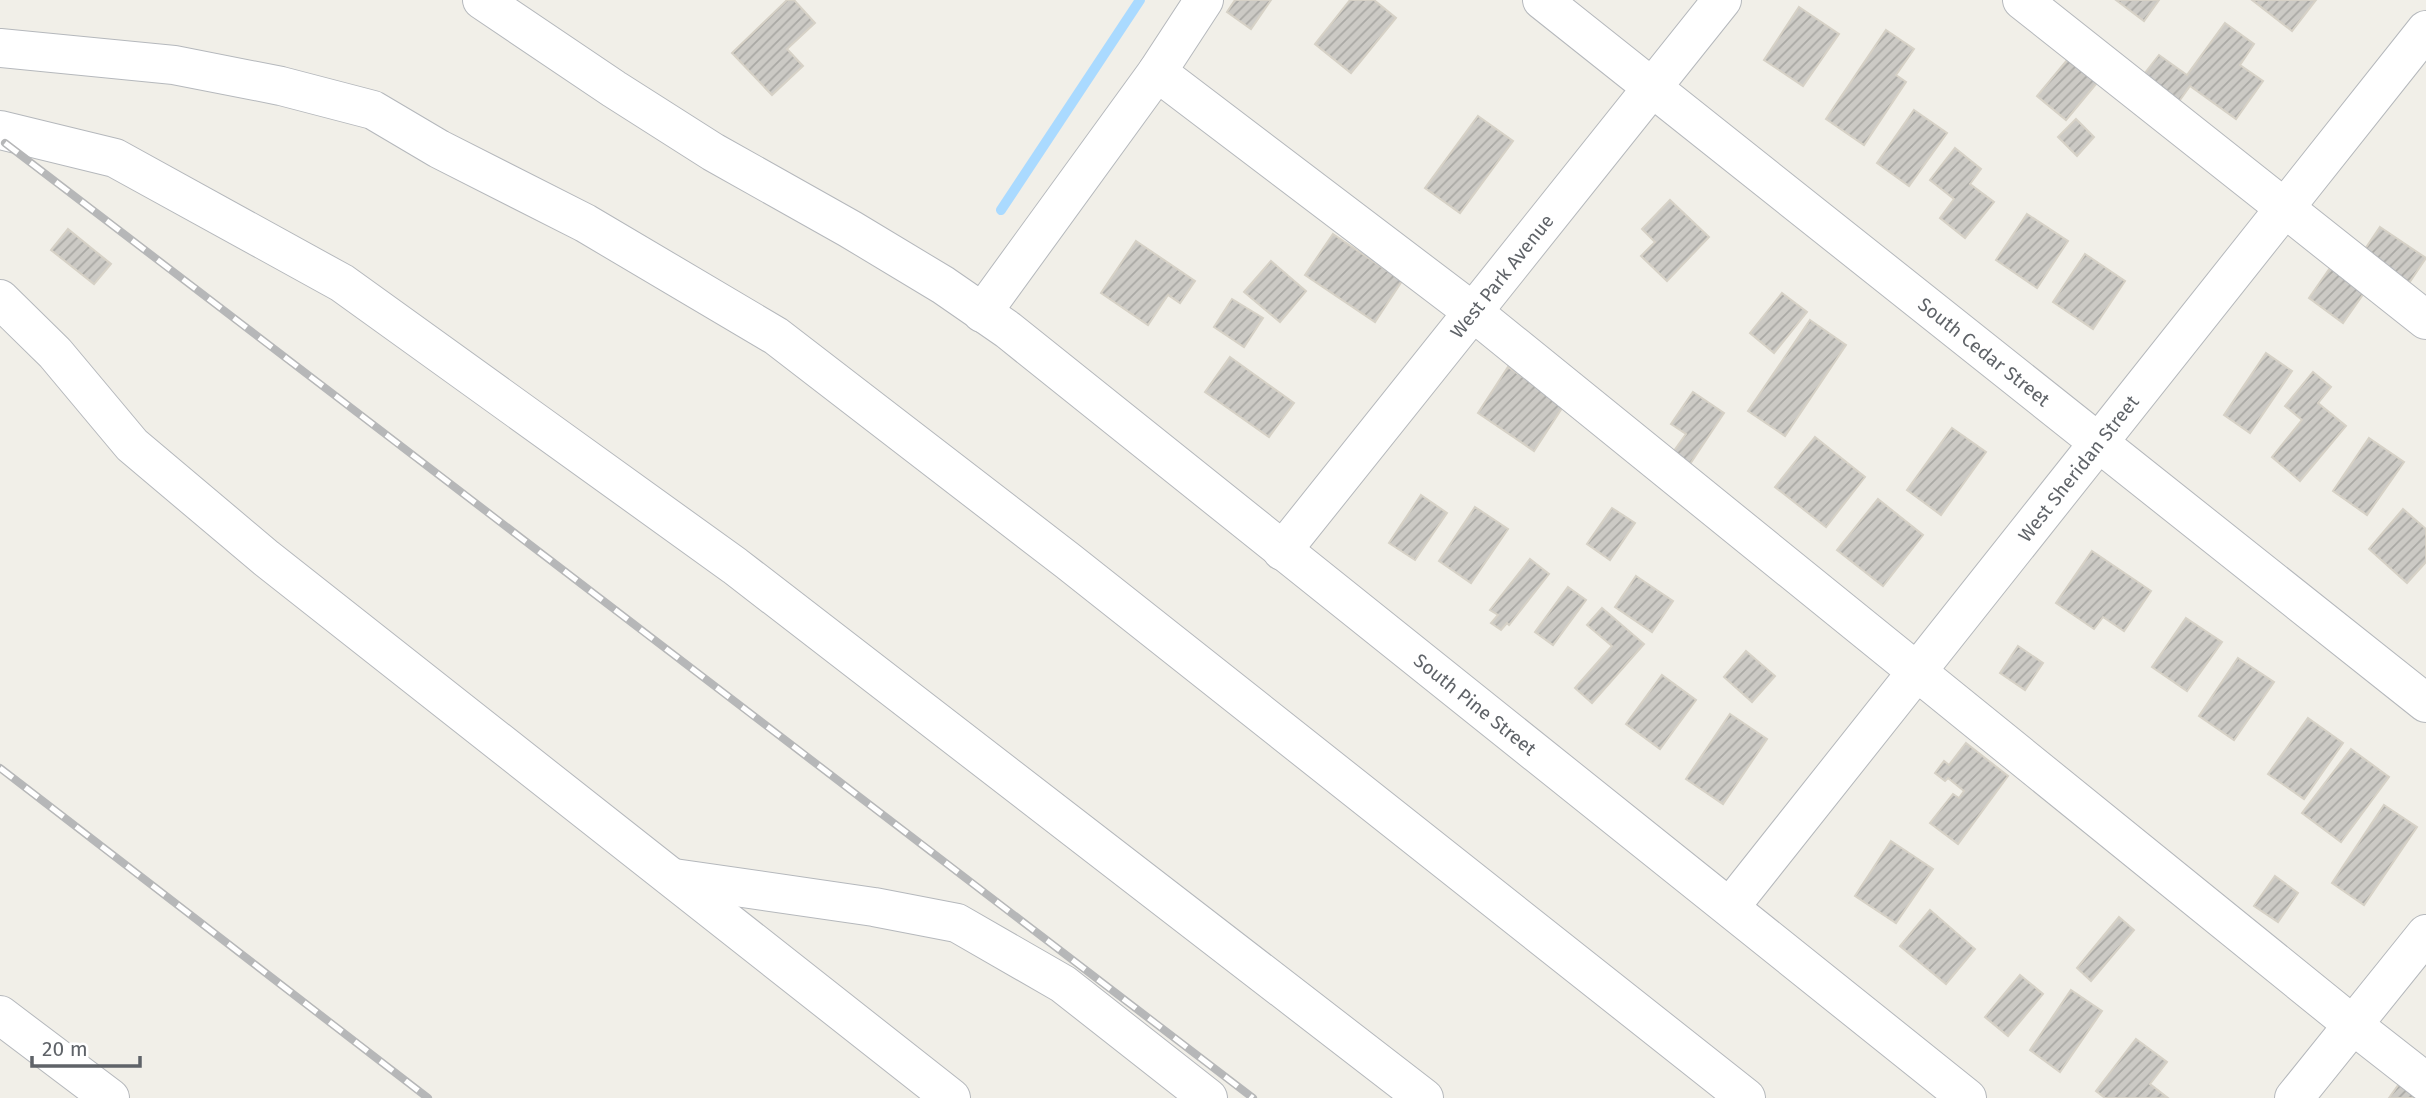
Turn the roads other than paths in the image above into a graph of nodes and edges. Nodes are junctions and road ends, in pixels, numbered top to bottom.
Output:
1 (482, 0) edge
2 (1204, 0) edge
3 (1542, 0) edge
4 (1722, 0) edge
5 (2022, 0) edge
6 (2426, 30) edge
7 (0, 48) edge
8 (1157, 72) junction
9 (1652, 89) junction
10 (0, 131) edge
11 (2285, 207) junction
12 (0, 299) edge
13 (1473, 312) junction
14 (982, 313) junction
15 (2426, 320) edge
16 (2099, 444) junction
17 (1282, 551) junction
18 (1918, 671) junction
19 (2426, 703) edge
20 (672, 877) junction
21 (1730, 907) junction
22 (2426, 934) edge
23 (0, 1015) edge
24 (2353, 1025) junction
25 (2426, 1082) edge
26 (110, 1098) edge
27 (951, 1098) edge
28 (1208, 1098) edge
29 (1424, 1098) edge
30 (1746, 1098) edge
31 (1967, 1098) edge
32 (2294, 1098) edge

1 - 14 street, South Pine Street
2 - 8 street
3 - 9 street, South Cedar Street
4 - 9 street, West Park Avenue
5 - 11 street
6 - 11 street, West Sheridan Street
7 - 30 street
8 - 13 street
8 - 14 street
9 - 13 street, West Park Avenue
9 - 16 street, South Cedar Street
10 - 29 street
11 - 15 street
11 - 16 street, West Sheridan Street
12 - 20 street
13 - 17 street, West Park Avenue
13 - 18 street
14 - 17 street, South Pine Street
16 - 18 street, West Sheridan Street
16 - 19 street, South Cedar Street
17 - 21 street, South Pine Street
18 - 21 street, West Sheridan Street
18 - 24 street
20 - 27 street
20 - 28 street
21 - 31 street, South Pine Street
22 - 24 street
23 - 26 street
24 - 25 street
24 - 32 street

